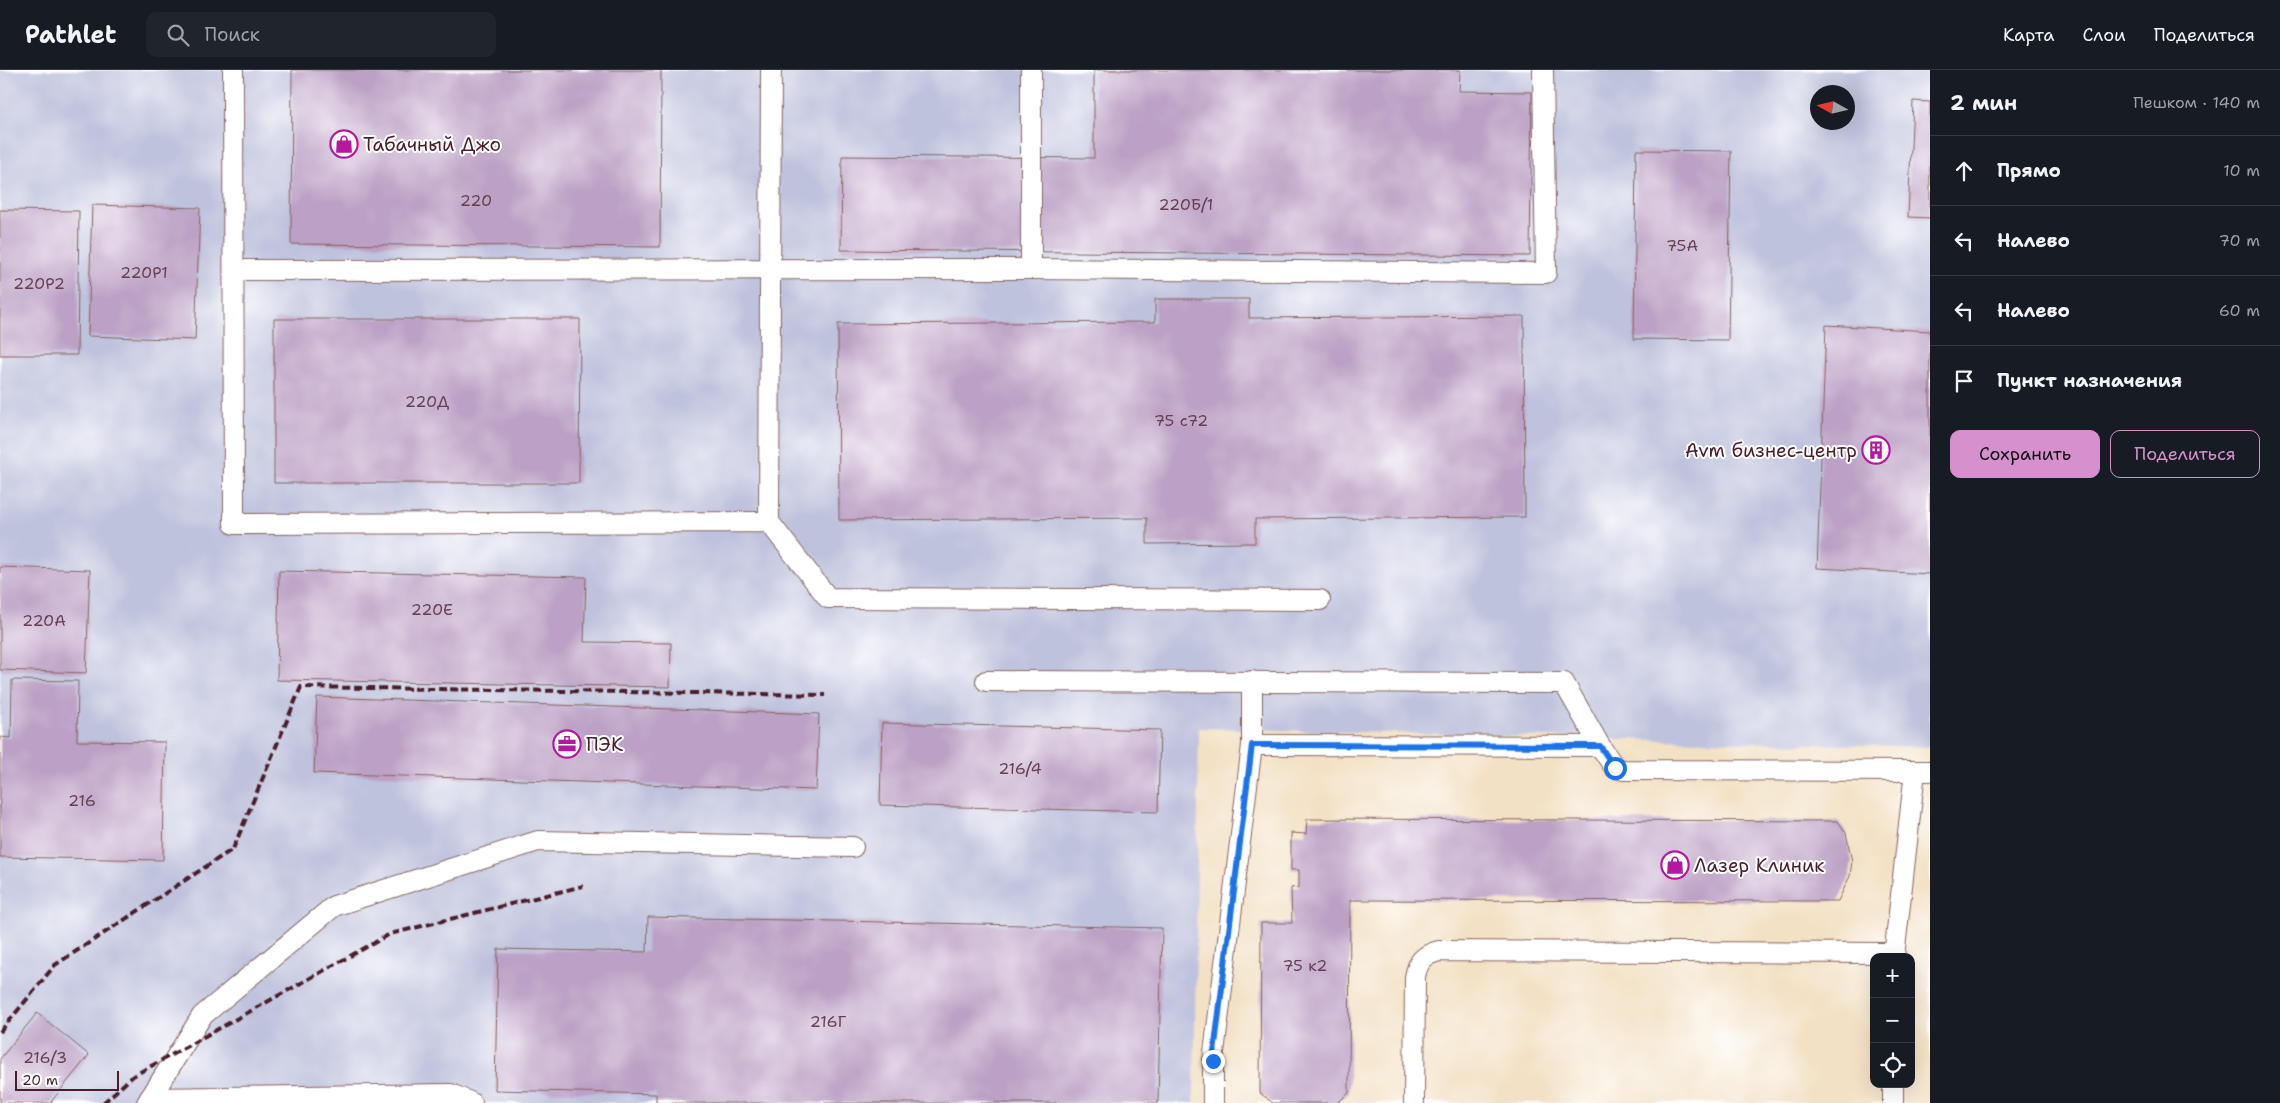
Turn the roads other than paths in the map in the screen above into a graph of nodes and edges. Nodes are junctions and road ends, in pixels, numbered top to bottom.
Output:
1 (233, 70) edge
2 (771, 70) edge
3 (1031, 70) edge
4 (1543, 70) edge
5 (769, 269) junction
6 (1031, 269) junction
7 (234, 270) junction
8 (769, 522) junction
9 (1320, 600) dead end
10 (986, 681) dead end
11 (1252, 682) junction
12 (1252, 745) junction
13 (1600, 746) junction
14 (1922, 771) edge
15 (853, 847) dead end
16 (1894, 953) edge
17 (1870, 955) edge
18 (1893, 1088) edge
19 (149, 1100) edge
20 (472, 1103) edge
21 (1213, 1103) edge
22 (1414, 1103) edge
23 (1893, 1103) edge

1 - 7 lane
2 - 5 lane
3 - 6 lane
4 - 6 lane
5 - 6 lane
5 - 7 lane
5 - 8 lane
7 - 8 lane
8 - 9 lane
10 - 11 lane
11 - 12 lane
11 - 13 lane
12 - 13 lane
12 - 21 lane
13 - 14 lane
14 - 16 lane
15 - 19 lane
17 - 22 lane
18 - 23 lane
19 - 20 lane

